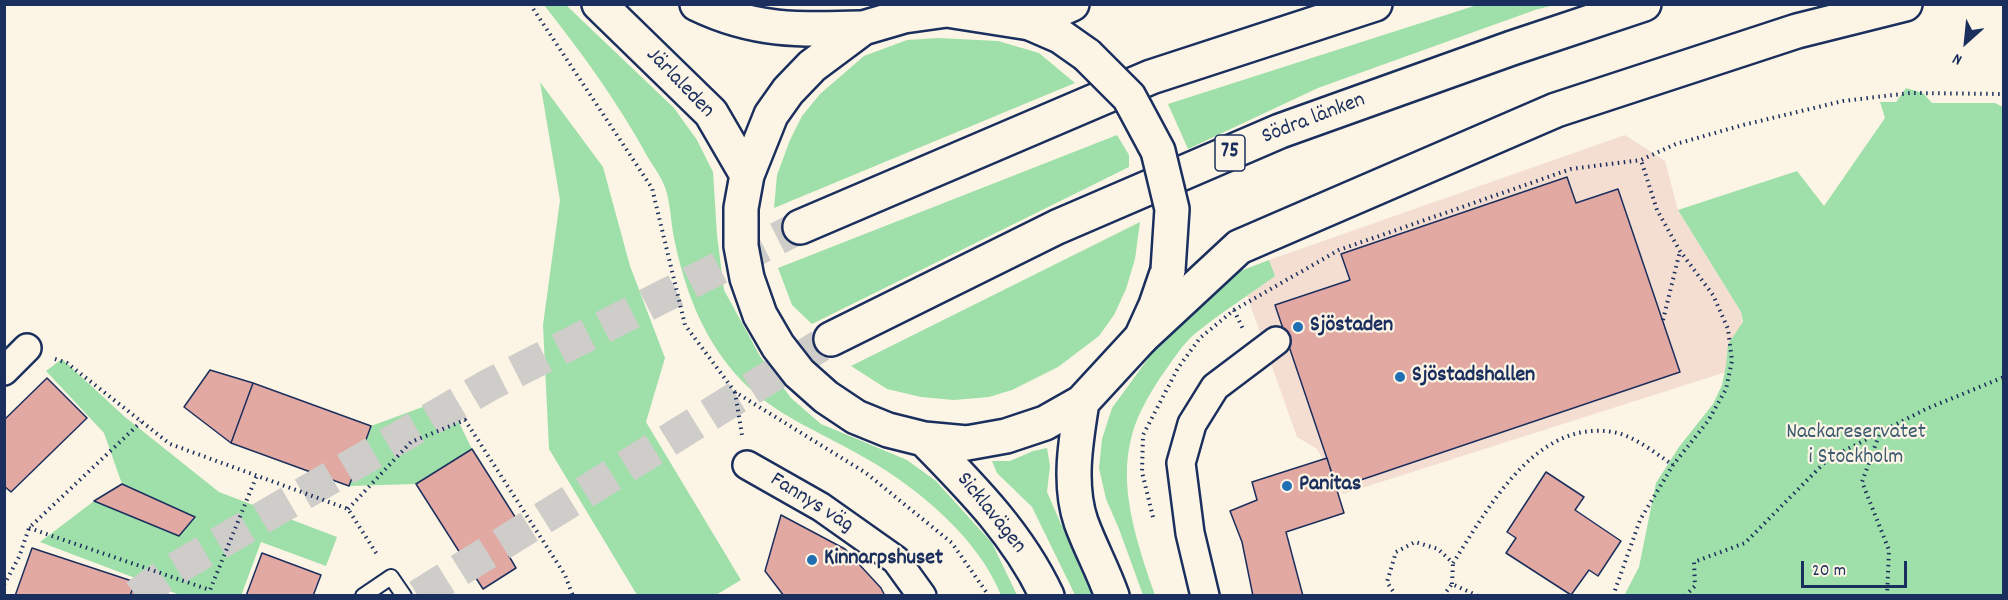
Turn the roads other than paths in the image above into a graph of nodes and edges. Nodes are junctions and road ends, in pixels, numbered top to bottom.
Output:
1 (599, 4) edge
2 (697, 4) edge
3 (1072, 4) edge
4 (1375, 4) edge
5 (1644, 4) edge
6 (1905, 4) edge
7 (1030, 23) junction
8 (863, 28) junction
9 (747, 175) junction
10 (800, 227) tunnel mouth
11 (1141, 338) junction
12 (831, 339) tunnel mouth
13 (1276, 341) dead end
14 (27, 348) road end
15 (4, 371) edge
16 (1082, 402) junction
17 (924, 439) junction
18 (747, 465) road end
19 (363, 596) edge
20 (404, 596) edge
21 (922, 596) edge
22 (1047, 596) edge
23 (1112, 596) edge
24 (1205, 596) edge

1 - 9 main road, Järlaleden
2 - 8 main road
3 - 7 main road
4 - 10 main road
5 - 12 main road, Södra länken / 75
6 - 11 main road
7 - 8 main road
7 - 11 main road, bridge
8 - 9 main road
9 - 17 main road
11 - 16 main road
13 - 24 street
14 - 15 street
16 - 17 main road
16 - 23 main road
17 - 22 main road, Sicklavägen
18 - 21 street, Fannys väg
19 - 20 lane

